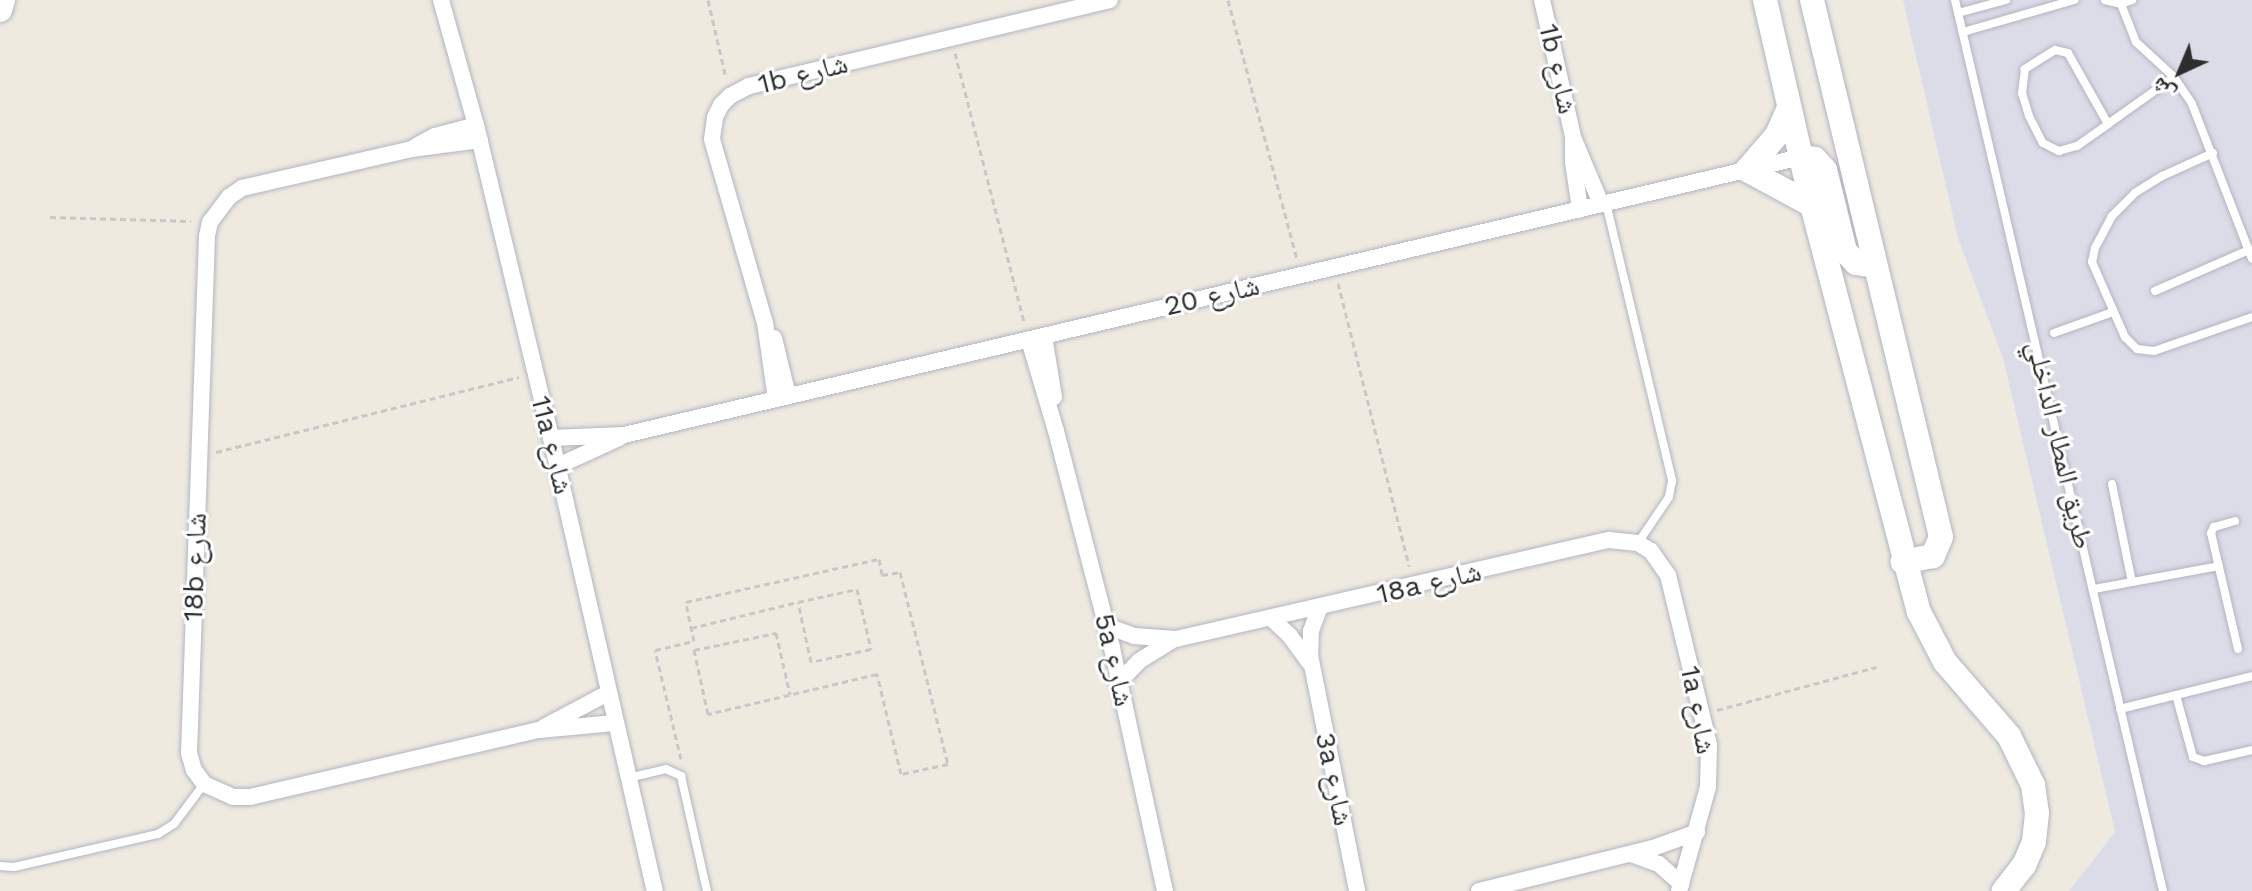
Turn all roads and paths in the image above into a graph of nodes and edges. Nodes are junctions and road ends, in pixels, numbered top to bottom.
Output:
1 (3, 0) edge
2 (441, 0) edge
3 (708, 0) edge
4 (1110, 0) edge
5 (1228, 0) edge
6 (1542, 0) edge
7 (1765, 0) edge
8 (1812, 0) edge
9 (1955, 0) edge
10 (2006, 0) edge
11 (2074, 0) edge
12 (2105, 0) edge
13 (2132, 0) edge
14 (2121, 4) junction
15 (0, 10) edge
16 (1958, 13) junction
17 (1963, 32) junction
18 (951, 38) junction
19 (2174, 77) junction
20 (730, 96) junction
21 (1789, 108) junction
22 (2108, 124) junction
23 (478, 132) junction
24 (1573, 137) junction
25 (2213, 153) junction
26 (1801, 157) junction
27 (1747, 170) junction
28 (1604, 204) junction
29 (1812, 205) junction
30 (1580, 209) junction
31 (50, 217) dead end
32 (210, 222) junction
33 (2251, 255) edge
34 (1875, 266) junction
35 (1334, 267) junction
36 (1301, 275) junction
37 (2155, 291) dead end
38 (2113, 312) junction
39 (2252, 317) edge
40 (2054, 333) dead end
41 (1036, 338) junction
42 (534, 373) junction
43 (782, 398) junction
44 (624, 435) junction
45 (551, 438) junction
46 (199, 457) junction
47 (558, 466) junction
48 (2112, 484) dead end
49 (2235, 521) dead end
50 (1638, 543) junction
51 (1903, 562) junction
52 (2219, 566) junction
53 (2132, 582) junction
54 (1414, 586) junction
55 (2094, 589) junction
56 (798, 602) junction
57 (1319, 609) junction
58 (1272, 619) junction
59 (1107, 626) junction
60 (691, 628) junction
61 (1176, 639) junction
62 (2238, 649) dead end
63 (1311, 667) junction
64 (1876, 667) dead end
65 (2252, 676) edge
66 (1119, 682) junction
67 (608, 693) junction
68 (790, 694) junction
69 (2176, 695) junction
70 (2120, 709) junction
71 (1702, 714) junction
72 (615, 723) junction
73 (539, 730) junction
74 (2252, 750) edge
75 (677, 772) junction
76 (628, 778) junction
77 (204, 784) junction
78 (1697, 832) junction
79 (1630, 854) junction
80 (0, 866) edge
81 (1680, 888) edge
82 (655, 891) edge
83 (707, 891) edge
84 (1165, 891) edge
85 (1357, 891) edge
86 (1479, 891) edge
87 (2004, 891) edge
88 (2163, 891) edge

1 - 15 street
2 - 23 street, 11a شارع
3 - 20 path
4 - 18 street, 1b شارع
5 - 36 path
6 - 24 street, 1b شارع
7 - 21 street
8 - 34 street
9 - 16 lane, طريق المطار الداخلي
10 - 16 lane
11 - 17 lane
12 - 14 lane
13 - 14 lane
14 - 19 lane
16 - 17 lane, طريق المطار الداخلي
17 - 55 lane, طريق المطار الداخلي
18 - 20 street, 1b شارع
18 - 41 path
19 - 22 lane
19 - 25 lane
20 - 43 street, 1b شارع
21 - 26 street
21 - 27 street
22 - 22 lane
23 - 32 street
23 - 42 street, 11a شارع
24 - 28 street, 1b شارع
24 - 30 street, 1b شارع
25 - 33 lane
25 - 38 lane
26 - 27 street, شارع 20
26 - 29 street
26 - 34 street
27 - 28 street, شارع 20
27 - 29 street
28 - 30 street, شارع 20
28 - 50 lane
29 - 51 street
30 - 35 street, شارع 20
31 - 32 path
32 - 46 street, 18b شارع
33 - 37 lane
34 - 51 street
35 - 36 street, شارع 20
35 - 54 path
36 - 41 street, شارع 20
38 - 39 lane
38 - 40 lane
41 - 43 street, شارع 20
41 - 59 street, 5a شارع
42 - 45 street, 11a شارع
42 - 46 path
43 - 44 street, شارع 20
44 - 45 street, شارع 20
44 - 47 street, شارع 20
45 - 47 street, 11a شارع
46 - 77 street, 18b شارع
47 - 67 street, 11a شارع
48 - 53 lane
49 - 52 lane
50 - 54 street, 18a شارع
50 - 71 street, 1a شارع
51 - 87 street
52 - 53 lane
52 - 62 lane
53 - 55 lane
54 - 57 street, 18a شارع
55 - 70 lane, طريق المطار الداخلي
56 - 56 path
56 - 60 path
57 - 58 street, 18a شارع
57 - 63 street, 3a شارع
58 - 61 street, 18a شارع
58 - 63 street, 3a شارع
59 - 61 street, 18a شارع
59 - 66 street, 5a شارع
60 - 68 path
60 - 75 path
61 - 66 street, 18a شارع
63 - 85 street, 3a شارع
64 - 71 path
65 - 69 lane
66 - 84 street, 5a شارع
67 - 72 street, 11a شارع
67 - 73 street
68 - 68 path
69 - 70 lane
69 - 74 lane
70 - 88 lane, طريق المطار الداخلي
71 - 78 street, 1a شارع
72 - 73 street
72 - 76 street, 11a شارع
73 - 77 street
75 - 76 lane
75 - 83 lane
76 - 82 street, 11a شارع
77 - 80 lane
78 - 79 street
78 - 81 street, 1a شارع
79 - 81 street
79 - 86 street

